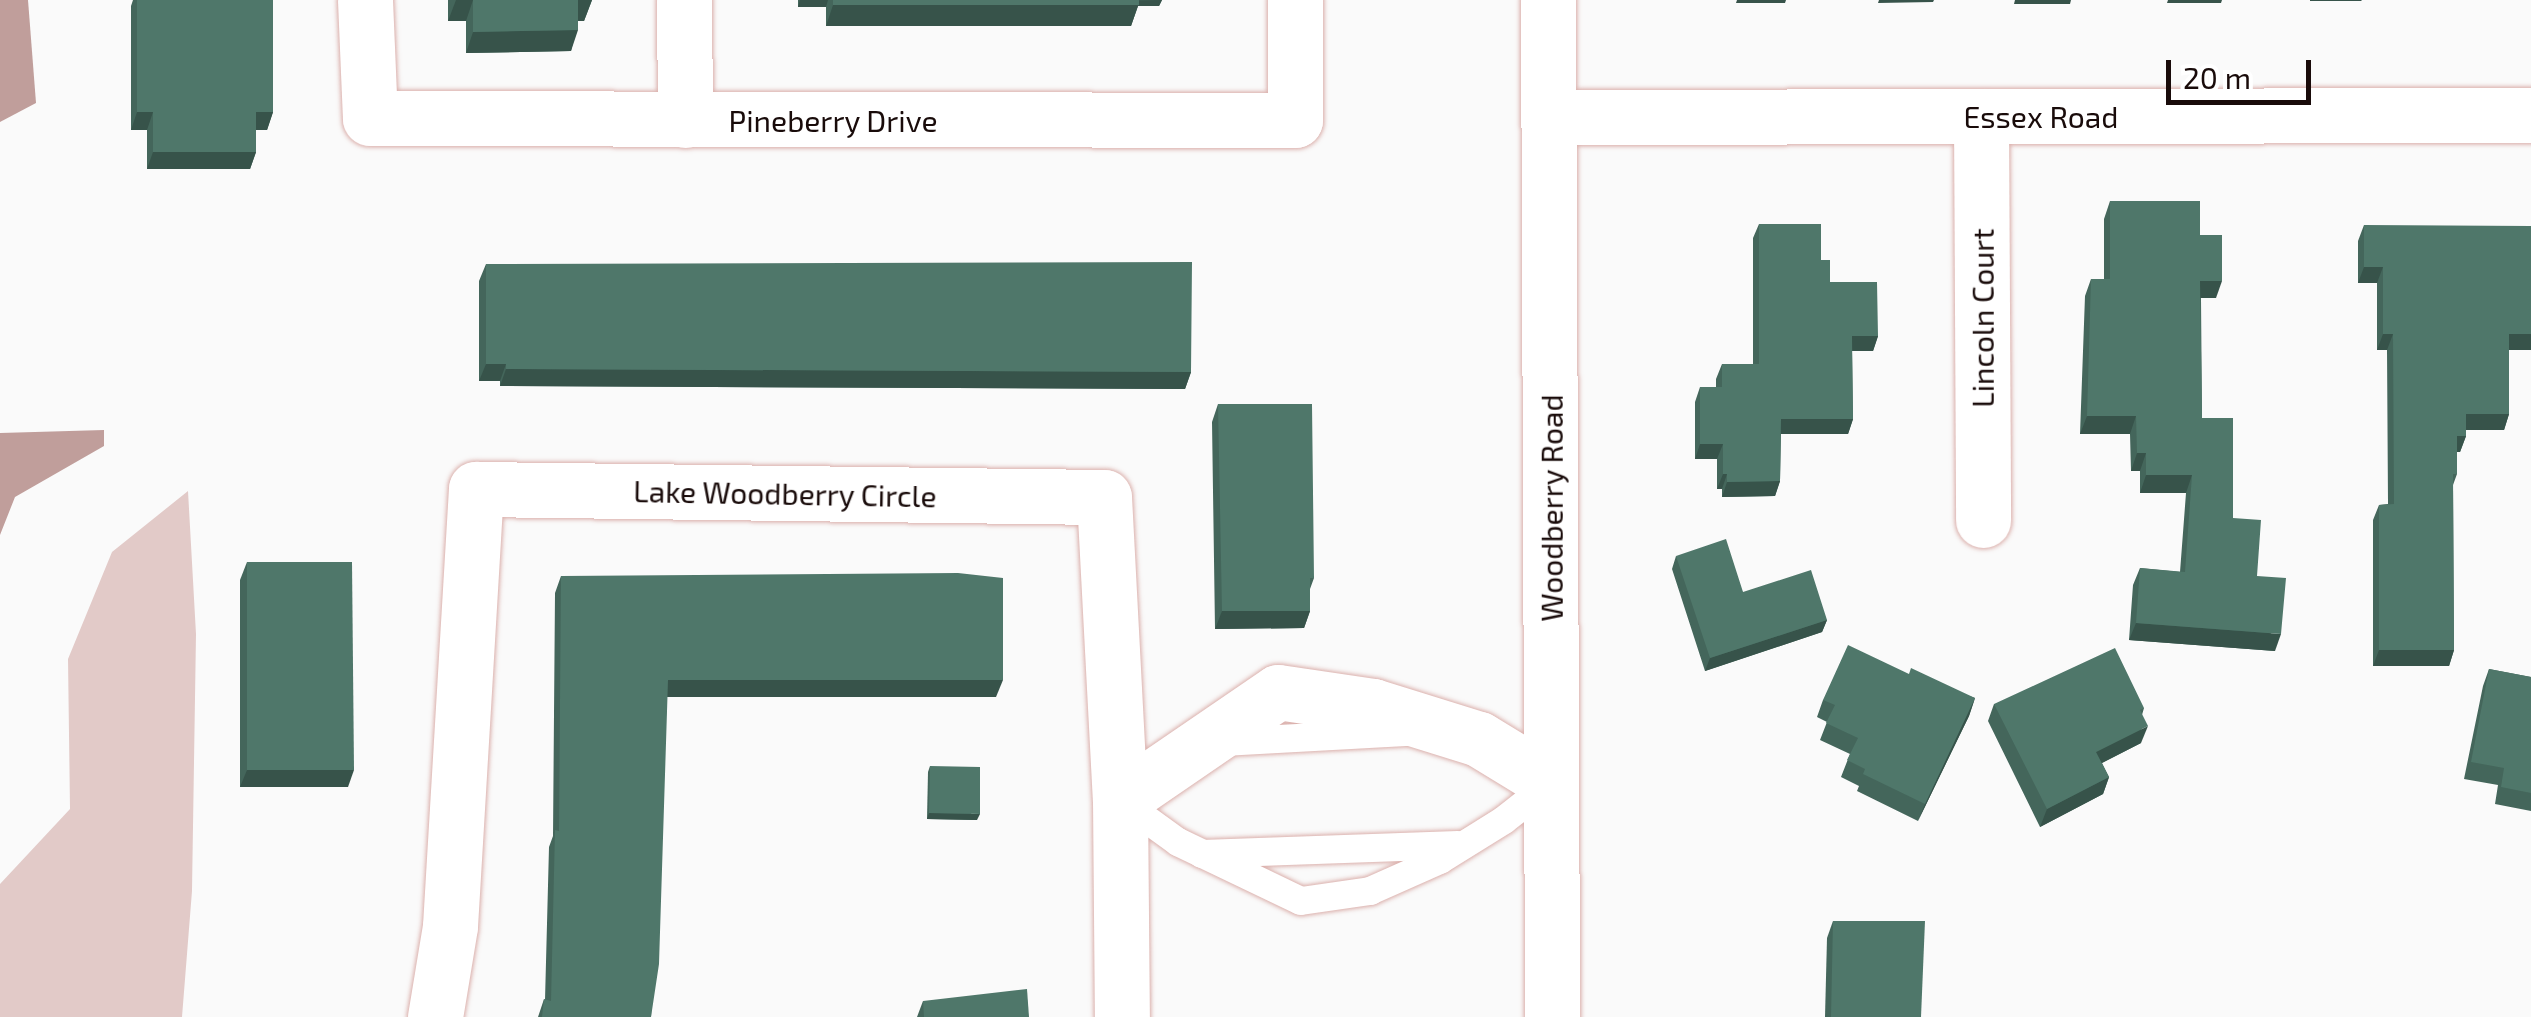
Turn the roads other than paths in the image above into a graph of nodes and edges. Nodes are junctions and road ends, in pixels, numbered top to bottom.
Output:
1 (365, 0) edge
2 (684, 0) edge
3 (1295, 0) edge
4 (1548, 0) edge
5 (1981, 116) junction
6 (2531, 116) edge
7 (1551, 117) junction
8 (684, 120) junction
9 (1983, 520) dead end
10 (1551, 783) junction
11 (1120, 800) junction
12 (1464, 844) junction
13 (1200, 854) junction
14 (435, 1017) edge
15 (1122, 1017) edge
16 (1552, 1017) edge

1 - 8 street, Pineberry Drive
2 - 8 street
3 - 8 street, Pineberry Drive
4 - 7 street, Woodberry Road
5 - 6 street, Essex Road
5 - 7 street, Essex Road
5 - 9 street, Lincoln Court
7 - 10 street, Woodberry Road
10 - 11 street
10 - 12 lane
10 - 16 street, Woodberry Road
11 - 13 lane
11 - 14 street, Lake Woodberry Circle
11 - 15 street, Lake Woodberry Circle
12 - 13 lane
12 - 13 lane

